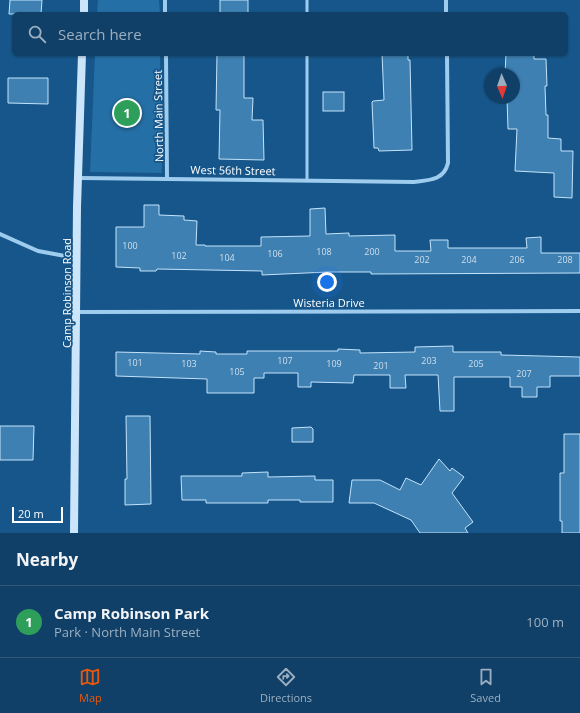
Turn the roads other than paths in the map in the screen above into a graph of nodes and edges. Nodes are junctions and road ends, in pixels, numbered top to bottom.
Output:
1 (84, 0) edge
2 (165, 0) edge
3 (307, 0) edge
4 (446, 0) edge
5 (84, 12) edge
6 (165, 12) edge
7 (307, 12) edge
8 (446, 12) edge
9 (82, 56) edge
10 (166, 56) edge
11 (307, 56) edge
12 (446, 56) edge
13 (78, 178) junction
14 (168, 178) junction
15 (307, 180) junction
16 (0, 235) edge
17 (76, 258) junction
18 (580, 311) edge
19 (77, 312) junction
20 (74, 533) edge

1 - 5 main road
2 - 6 street
3 - 7 lane
4 - 8 street
9 - 13 main road, Camp Robinson Road
10 - 14 street, North Main Street
11 - 15 lane
12 - 15 street, West 56th Street
13 - 14 street, West 56th Street
13 - 17 main road, Camp Robinson Road
14 - 15 street, West 56th Street
16 - 17 street
17 - 19 main road, Camp Robinson Road
18 - 19 street, Wisteria Drive
19 - 20 main road, Camp Robinson Road

